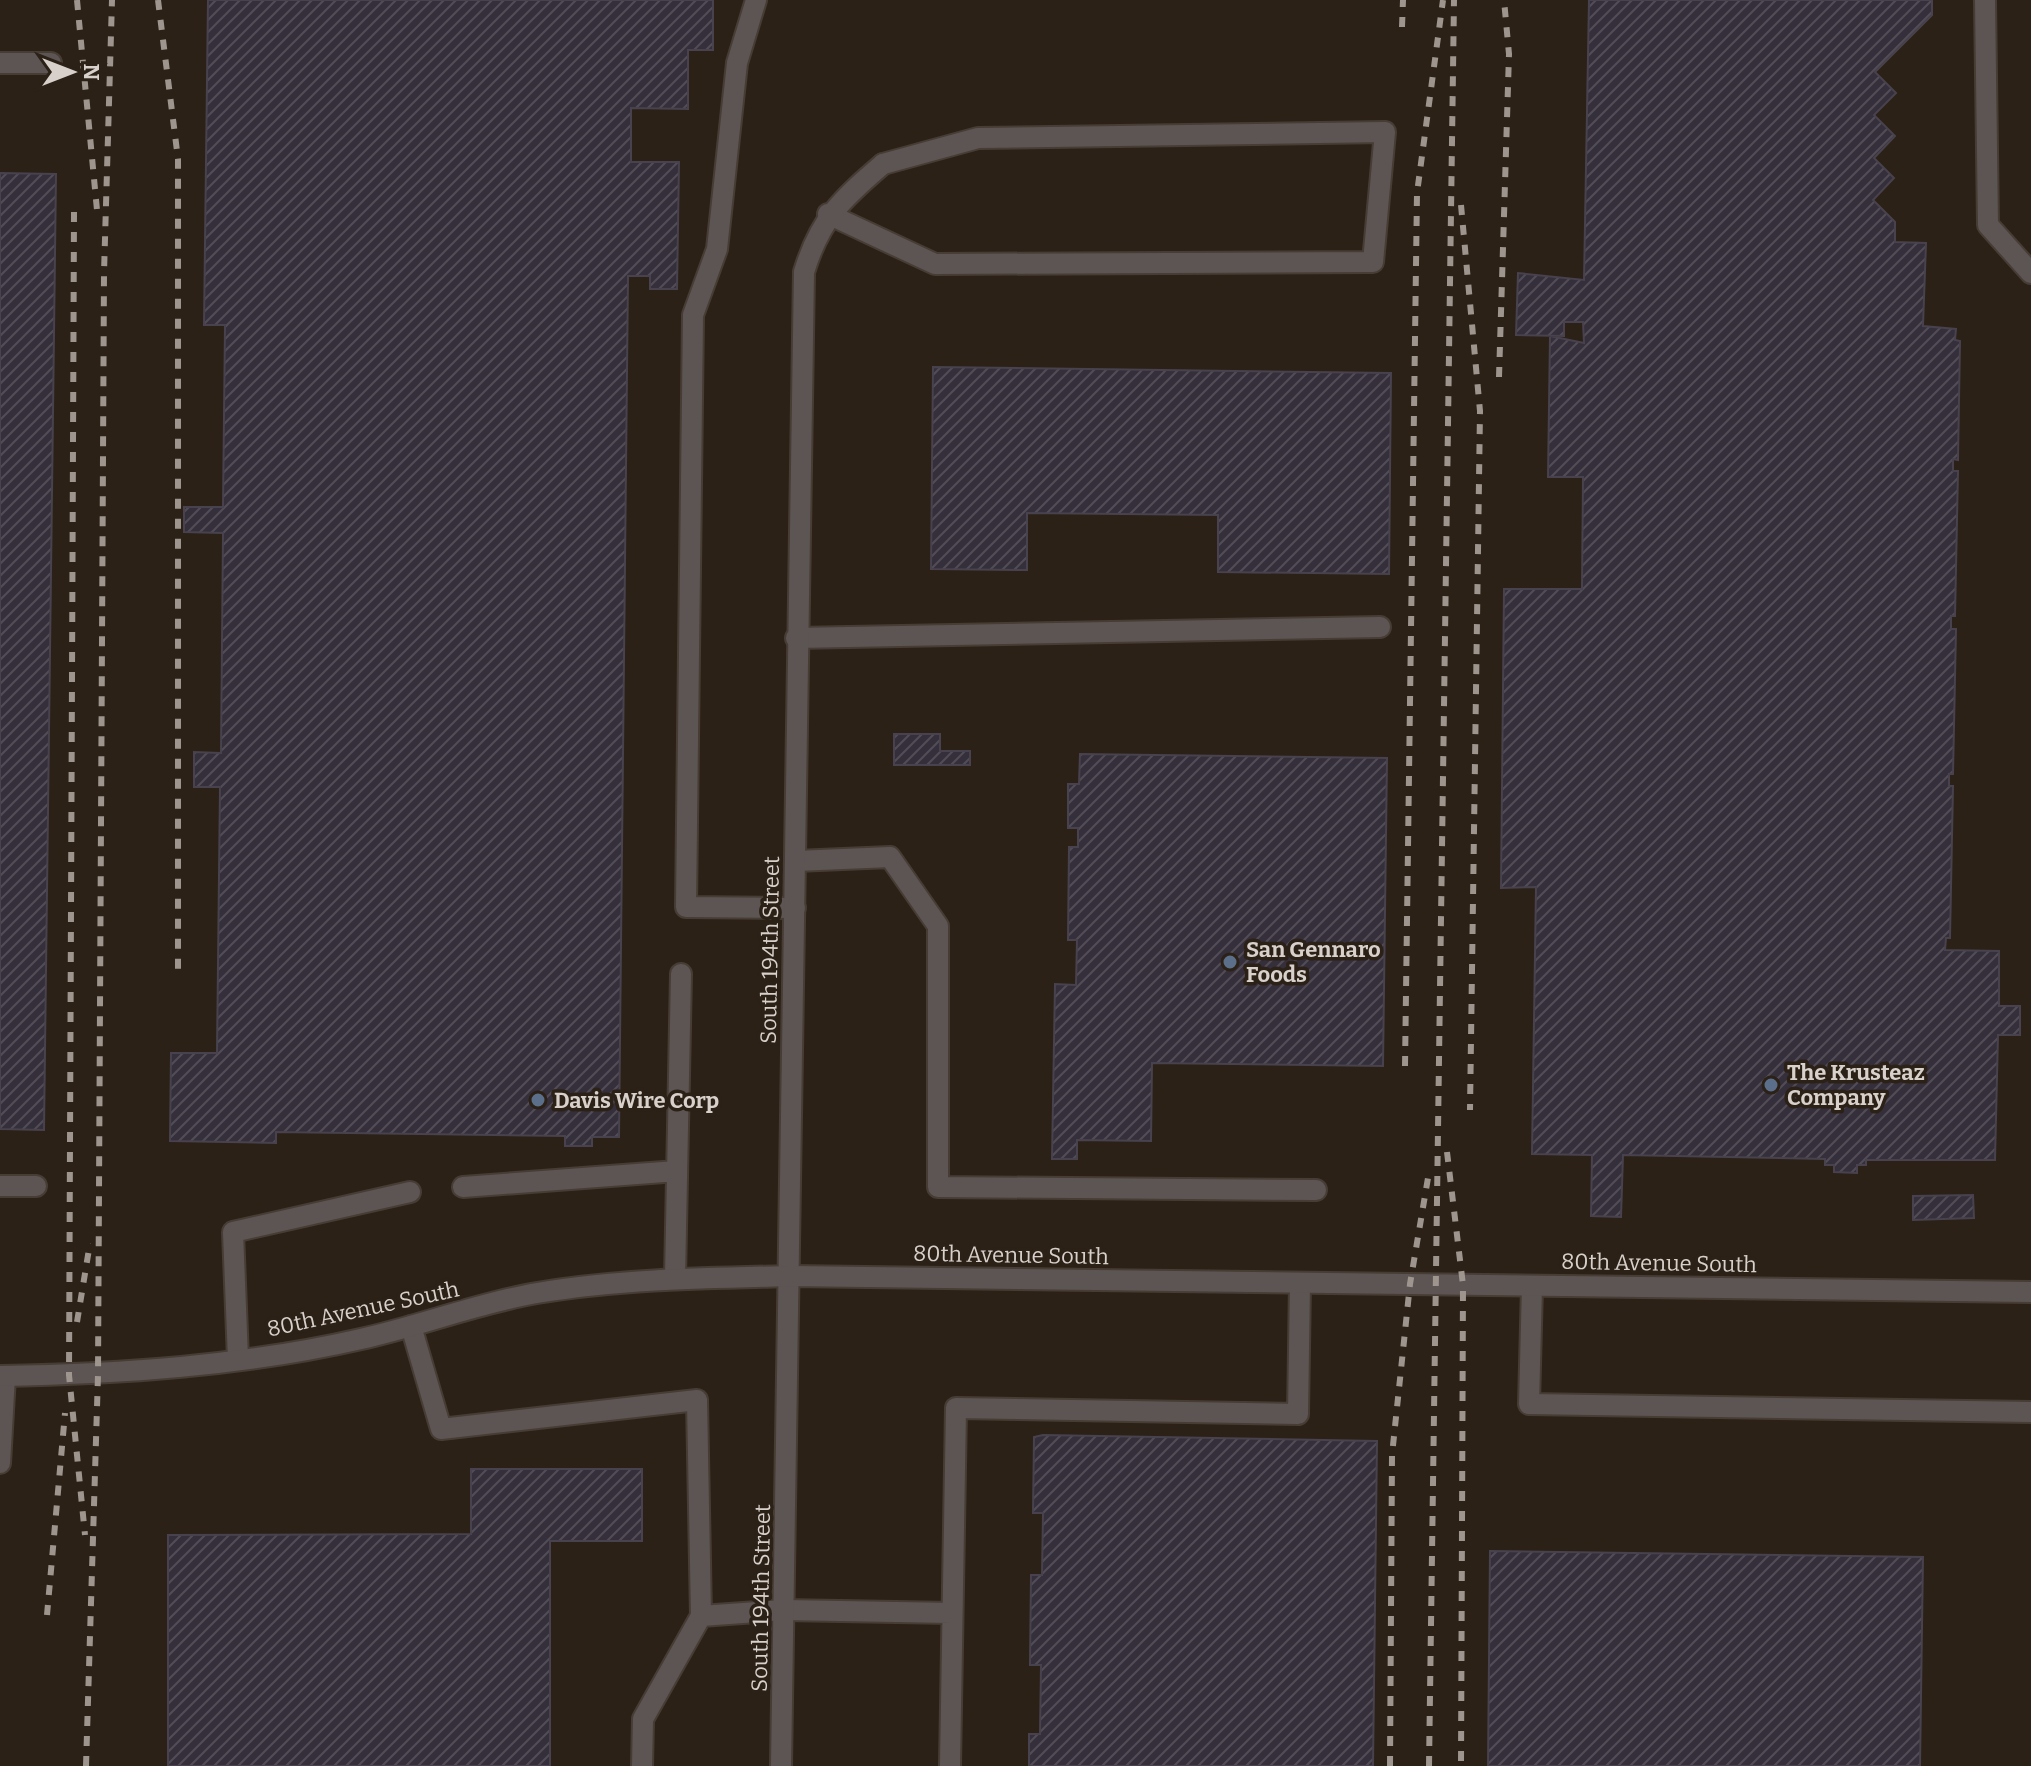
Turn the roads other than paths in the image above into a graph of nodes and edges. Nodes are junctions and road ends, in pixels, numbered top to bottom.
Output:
1 (756, 0) edge
2 (1985, 0) edge
3 (0, 63) edge
4 (51, 63) dead end
5 (828, 214) junction
6 (2031, 273) edge
7 (1380, 627) dead end
8 (796, 638) junction
9 (796, 861) junction
10 (795, 908) junction
11 (681, 974) dead end
12 (677, 1171) junction
13 (0, 1186) edge
14 (36, 1186) dead end
15 (463, 1187) dead end
16 (1316, 1190) dead end
17 (410, 1192) dead end
18 (791, 1276) junction
19 (675, 1279) junction
20 (1300, 1283) junction
21 (1532, 1286) junction
22 (2031, 1292) edge
23 (411, 1326) junction
24 (238, 1359) junction
25 (2, 1376) edge
26 (2031, 1412) edge
27 (0, 1463) edge
28 (784, 1610) junction
29 (952, 1613) junction
30 (701, 1616) junction
31 (642, 1766) edge
32 (781, 1766) edge
33 (950, 1766) edge

1 - 10 street
2 - 6 street
3 - 4 street
5 - 5 street, South 194th Street
5 - 8 street, South 194th Street
7 - 8 street
8 - 9 street, South 194th Street
9 - 10 street, South 194th Street
9 - 16 street
10 - 18 street, South 194th Street
11 - 12 street
12 - 15 street
12 - 19 street
13 - 14 street
17 - 24 street
18 - 19 street, 80th Avenue South
18 - 20 street, 80th Avenue South
18 - 28 street, South 194th Street
19 - 23 street, 80th Avenue South
20 - 21 street, 80th Avenue South
20 - 29 street
21 - 22 street, 80th Avenue South
21 - 26 street
23 - 24 street, 80th Avenue South
23 - 30 street
24 - 25 street, 80th Avenue South
25 - 27 street
28 - 29 street
28 - 30 street
28 - 32 street, South 194th Street
29 - 33 street
30 - 31 street

